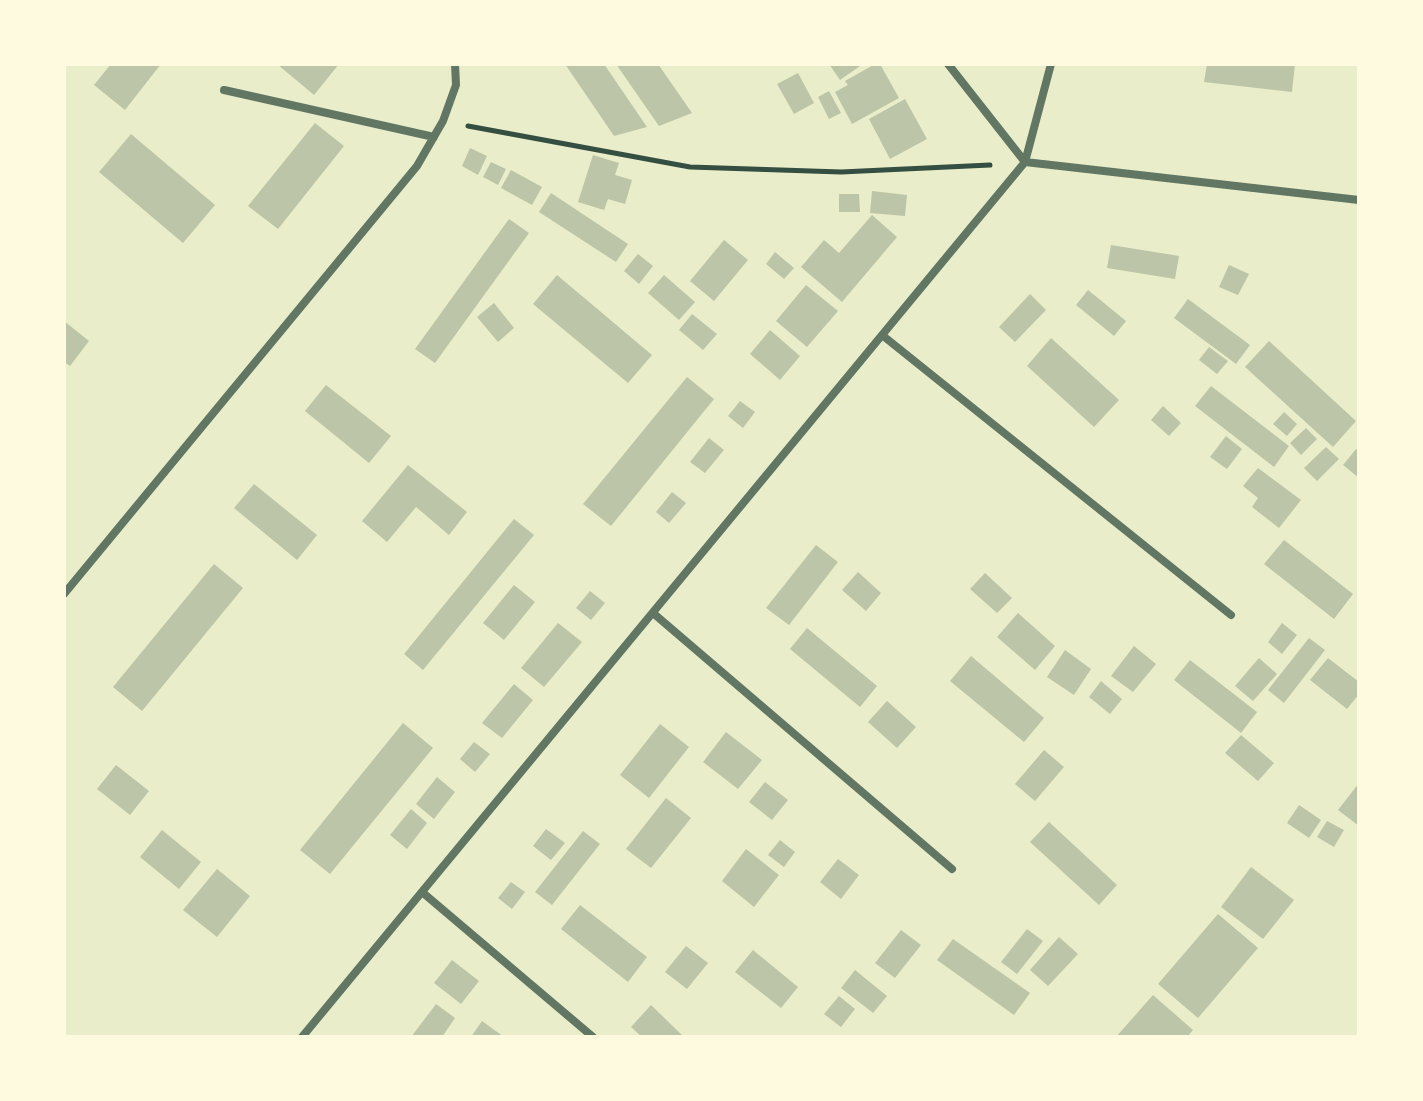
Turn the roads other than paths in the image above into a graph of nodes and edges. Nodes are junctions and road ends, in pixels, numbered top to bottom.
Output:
1 (455, 64) edge
2 (948, 64) edge
3 (1051, 64) edge
4 (224, 90) dead end
5 (434, 137) junction
6 (1025, 162) junction
7 (1359, 200) edge
8 (882, 335) junction
9 (64, 594) edge
10 (653, 613) junction
11 (1231, 615) dead end
12 (952, 869) dead end
13 (422, 892) junction
14 (302, 1037) edge
15 (593, 1037) edge

1 - 5 street
2 - 6 street
3 - 6 street
4 - 5 street
5 - 9 street
6 - 7 street
6 - 8 street
8 - 10 street
8 - 11 street
10 - 12 street
10 - 13 street
13 - 14 street
13 - 15 street

